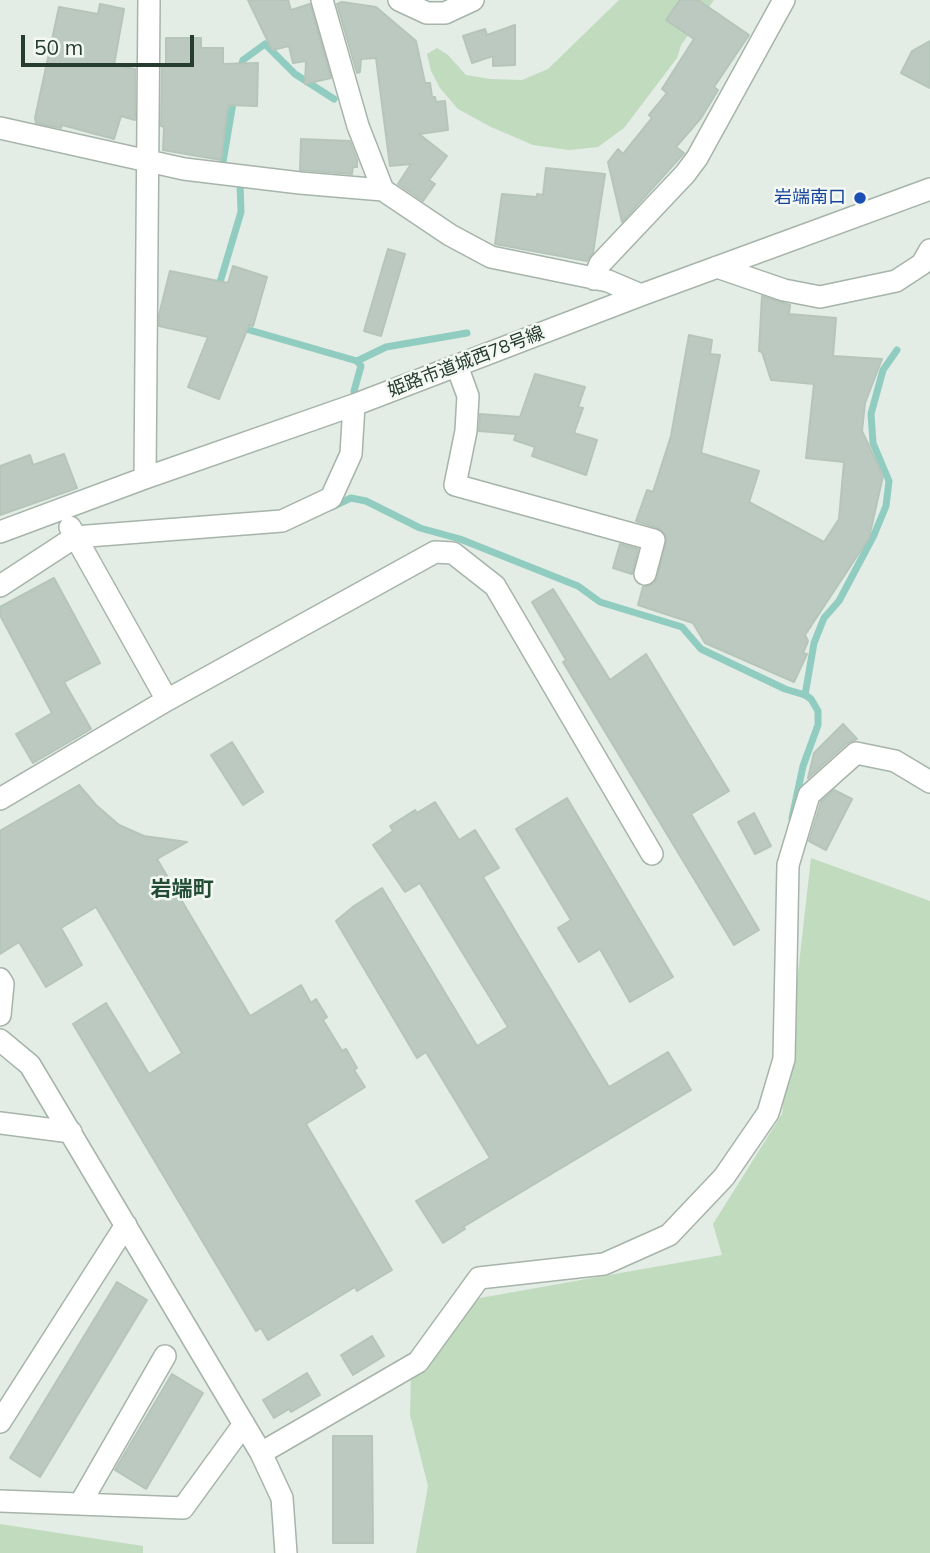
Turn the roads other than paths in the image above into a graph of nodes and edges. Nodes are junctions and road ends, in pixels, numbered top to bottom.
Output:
1 (149, 0) edge
2 (322, 0) edge
3 (399, 0) edge
4 (473, 0) edge
5 (784, 0) edge
6 (0, 128) edge
7 (148, 160) junction
8 (930, 189) edge
9 (383, 190) junction
10 (930, 250) edge
11 (717, 267) junction
12 (594, 279) junction
13 (641, 295) junction
14 (457, 366) junction
15 (354, 405) junction
16 (145, 478) junction
17 (60, 510) junction
18 (0, 532) edge
19 (75, 537) junction
20 (645, 574) dead end
21 (0, 586) edge
22 (167, 700) junction
23 (930, 782) edge
24 (0, 799) edge
25 (652, 854) dead end
26 (0, 979) edge
27 (0, 1015) edge
28 (0, 1040) edge
29 (0, 1123) edge
30 (71, 1132) junction
31 (126, 1225) junction
32 (165, 1356) dead end
33 (0, 1422) edge
34 (244, 1424) junction
35 (261, 1453) junction
36 (0, 1501) edge
37 (80, 1504) junction
38 (287, 1549) edge

1 - 7 street
2 - 9 street
3 - 4 street
5 - 12 street
6 - 7 street
7 - 9 street
7 - 16 street
8 - 11 street, 姫路市道城西78号線
9 - 12 street
10 - 11 street
11 - 13 street, 姫路市道城西78号線
12 - 13 street
13 - 14 street, 姫路市道城西78号線
14 - 15 street, 姫路市道城西78号線
14 - 20 street
15 - 16 street, 姫路市道城西78号線
15 - 19 street
16 - 17 street, 姫路市道城西78号線
17 - 18 street, 姫路市道城西78号線
17 - 19 street
19 - 21 street
19 - 22 street
22 - 24 street
22 - 25 street
23 - 35 street
26 - 27 street
28 - 30 street
29 - 30 street
30 - 31 street
31 - 33 street
31 - 34 street
32 - 37 street
34 - 35 street
34 - 37 street
35 - 38 street
36 - 37 street

